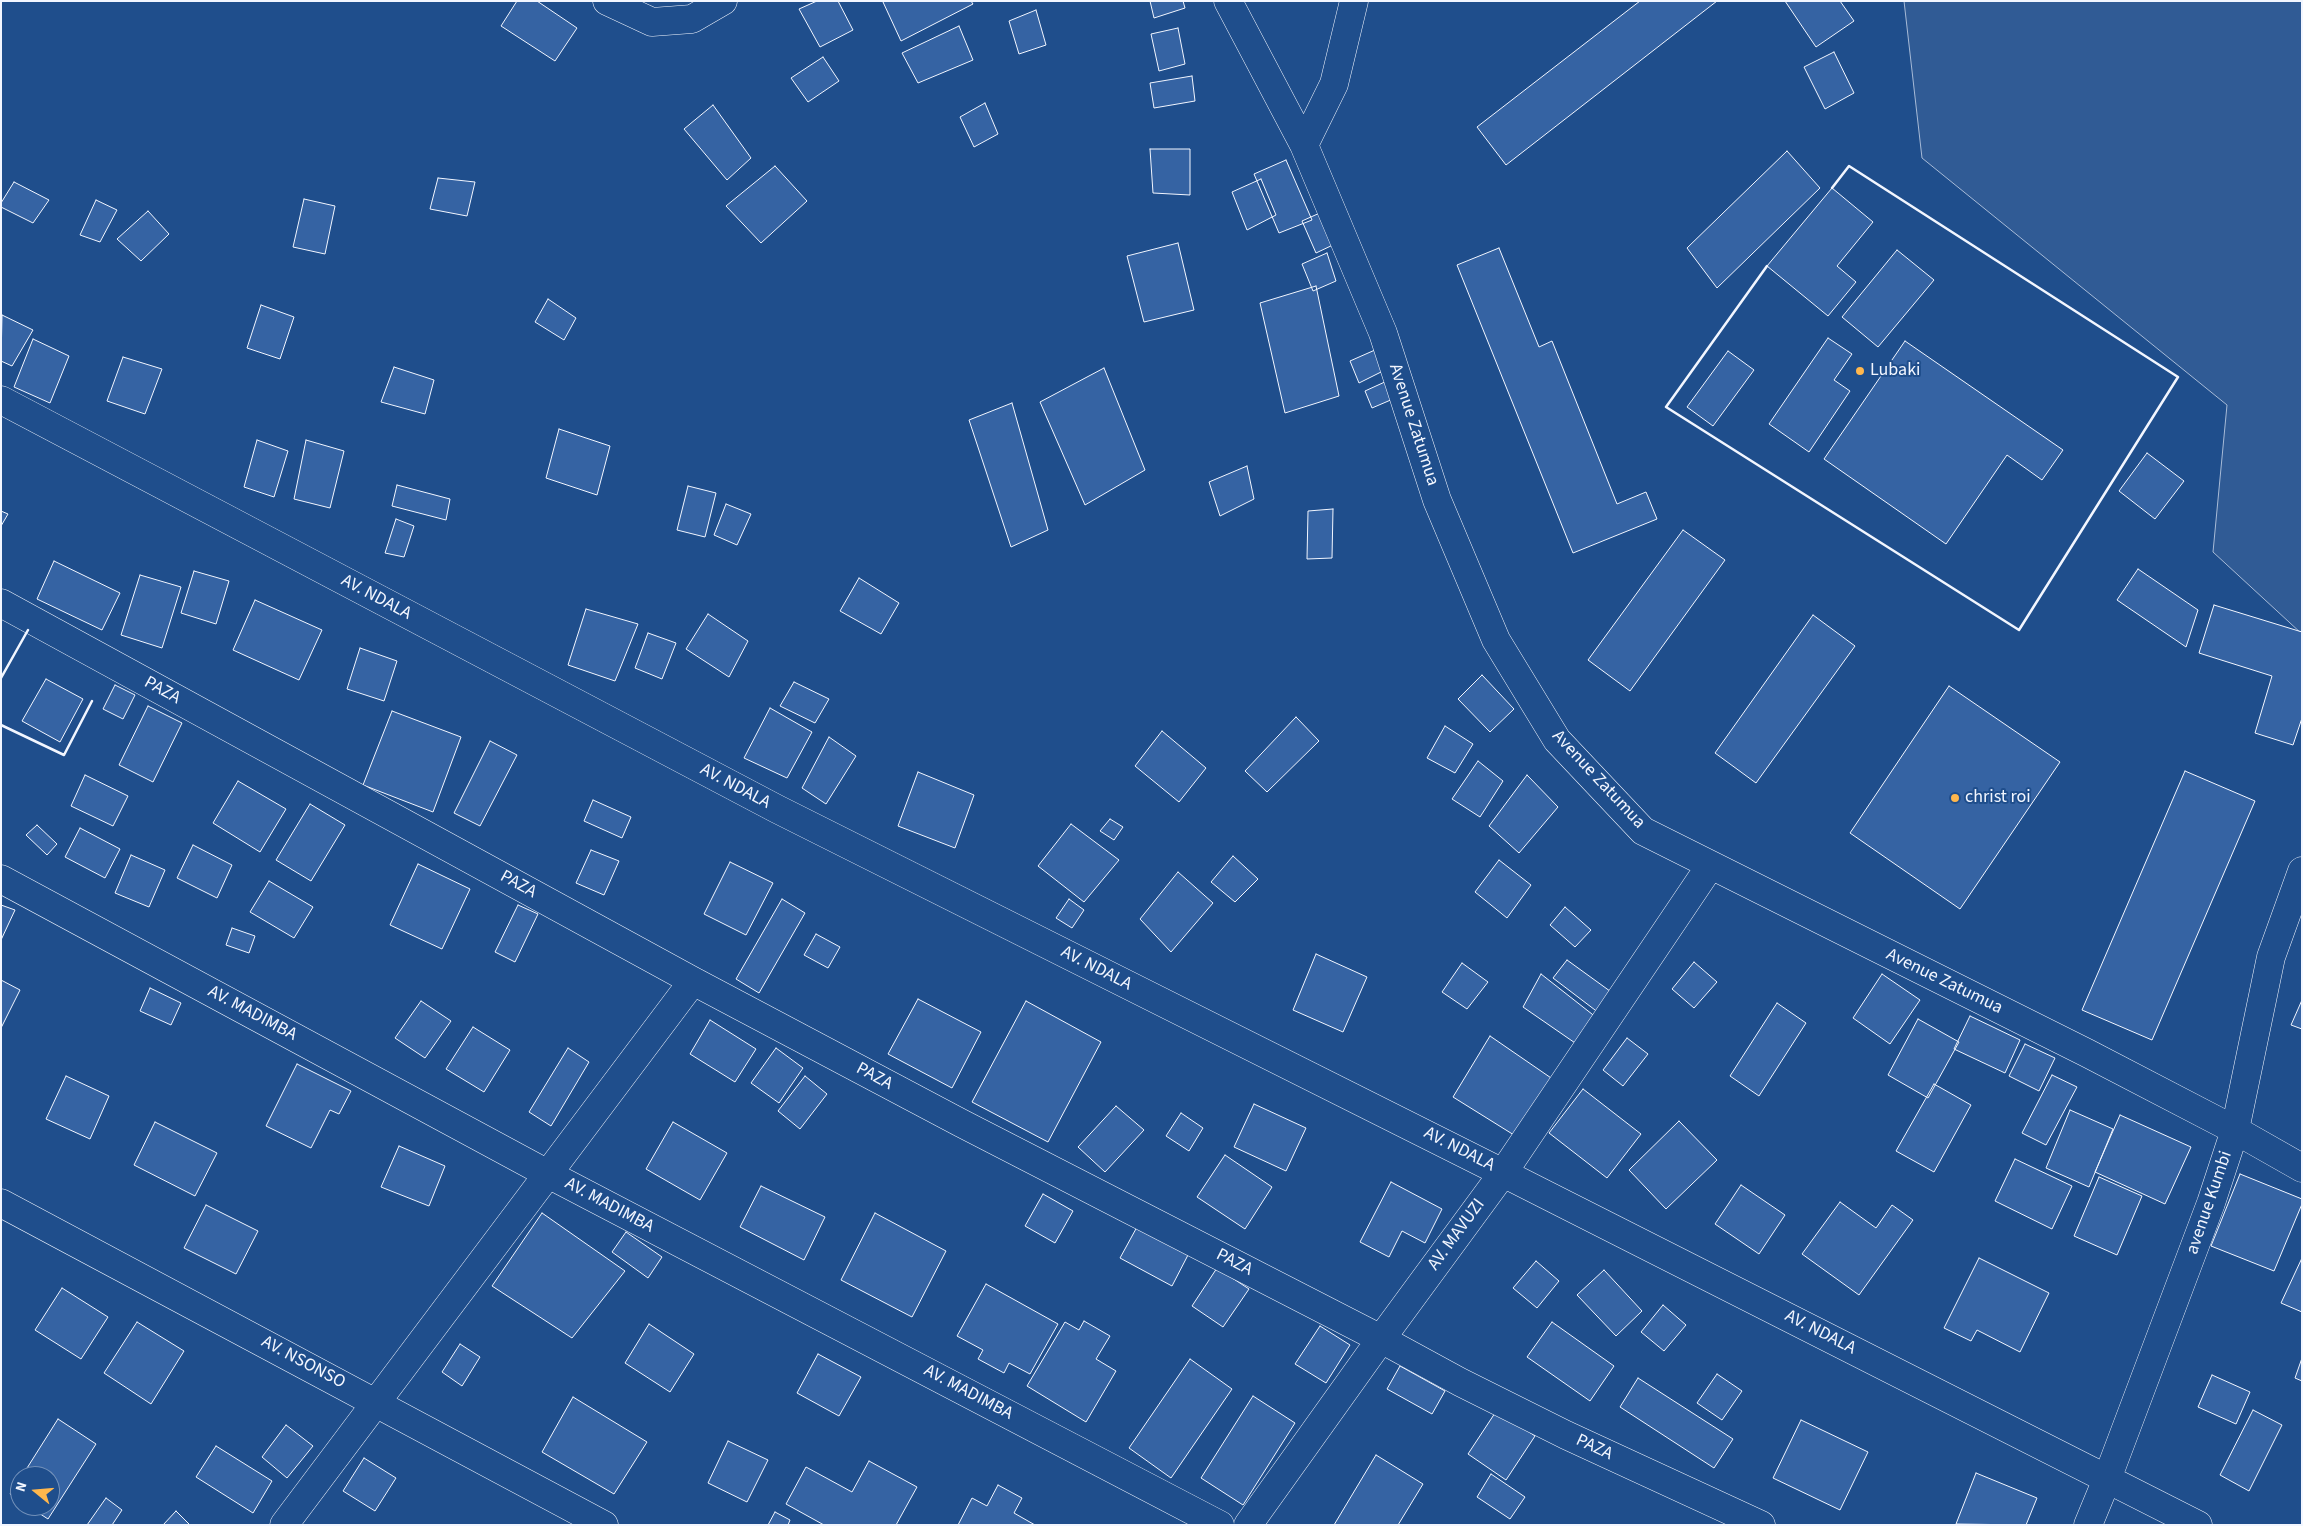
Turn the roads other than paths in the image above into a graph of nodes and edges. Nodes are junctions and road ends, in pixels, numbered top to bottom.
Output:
1 (608, 1) edge
2 (724, 1) edge
3 (1228, 1) edge
4 (1354, 1) edge
5 (1304, 145) junction
6 (1, 400) edge
7 (5, 613) edge
8 (1710, 866) junction
9 (2302, 872) edge
10 (1, 879) edge
11 (693, 980) junction
12 (2235, 1130) junction
13 (2302, 1168) edge
14 (1504, 1172) junction
15 (548, 1174) junction
16 (1, 1203) edge
17 (1381, 1339) junction
18 (376, 1402) junction
19 (2107, 1479) junction
20 (284, 1525) edge
21 (604, 1525) edge
22 (1220, 1525) edge
23 (1248, 1525) edge
24 (1761, 1525) edge
25 (2088, 1525) edge
26 (2198, 1525) edge

1 - 2 street
3 - 5 street, Avenue Zatumua
4 - 5 street
5 - 8 street, Avenue Zatumua
6 - 14 street, AV. NDALA
7 - 11 street, PAZA
8 - 12 street, Avenue Zatumua
8 - 14 street, AV. MAVUZI
9 - 12 street, avenue Kumbi
10 - 15 street, AV. MADIMBA
11 - 15 street
11 - 17 street, PAZA
12 - 13 street, Avenue Zatumua
12 - 19 street, avenue Kumbi
14 - 17 street, AV. MAVUZI
14 - 19 street, AV. NDALA
15 - 18 street
15 - 22 street, AV. MADIMBA
16 - 18 street, AV. NSONSO
17 - 23 street, AV. MAVUZI
17 - 24 street, PAZA
18 - 20 street
18 - 21 street, AV. NSONSO
19 - 25 street, avenue Kumbi
19 - 26 street, AV. NDALA

